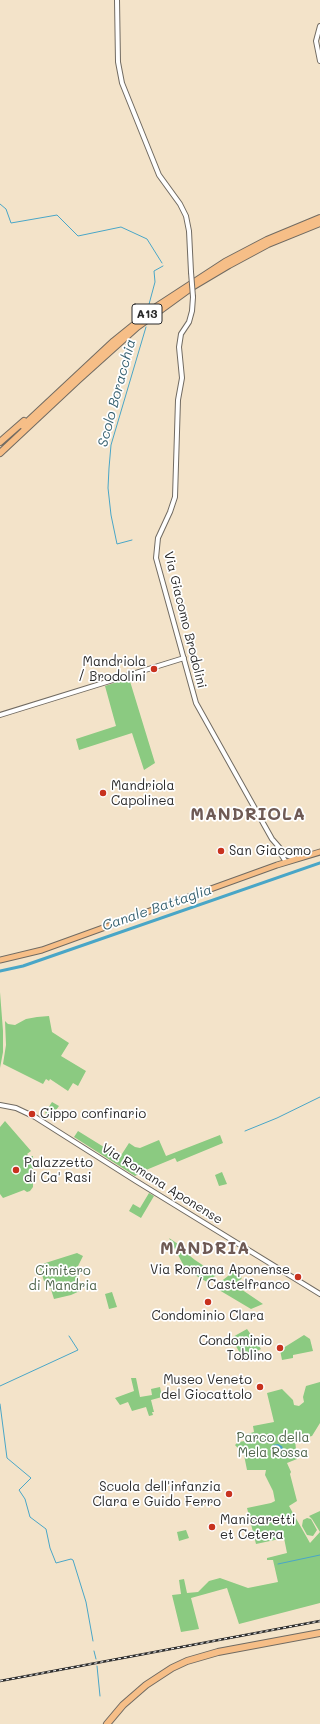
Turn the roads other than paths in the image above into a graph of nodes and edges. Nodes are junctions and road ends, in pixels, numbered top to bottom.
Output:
1 (116, 0) edge
2 (320, 26) edge
3 (320, 61) edge
4 (320, 218) edge
5 (320, 223) edge
6 (50, 400) junction
7 (0, 442) edge
8 (0, 448) edge
9 (0, 453) edge
10 (184, 658) junction
11 (0, 716) edge
12 (320, 852) edge
13 (282, 854) junction
14 (297, 859) junction
15 (286, 862) junction
16 (276, 865) junction
17 (0, 960) edge
18 (0, 1105) edge
19 (320, 1294) edge
20 (320, 1633) edge
21 (107, 1724) edge

1 - 10 street, Via Giacomo Brodolini, bridge
2 - 3 street
4 - 6 highway, A13
5 - 9 highway, A13
6 - 7 highway
6 - 8 highway, A13
10 - 11 street
10 - 13 street, Via Giacomo Brodolini
12 - 14 main road
13 - 14 street
13 - 15 street, Via Giacomo Brodolini
13 - 16 street
14 - 15 main road
15 - 16 main road
16 - 17 main road
18 - 19 street, Via Romana Aponense
20 - 21 highway

